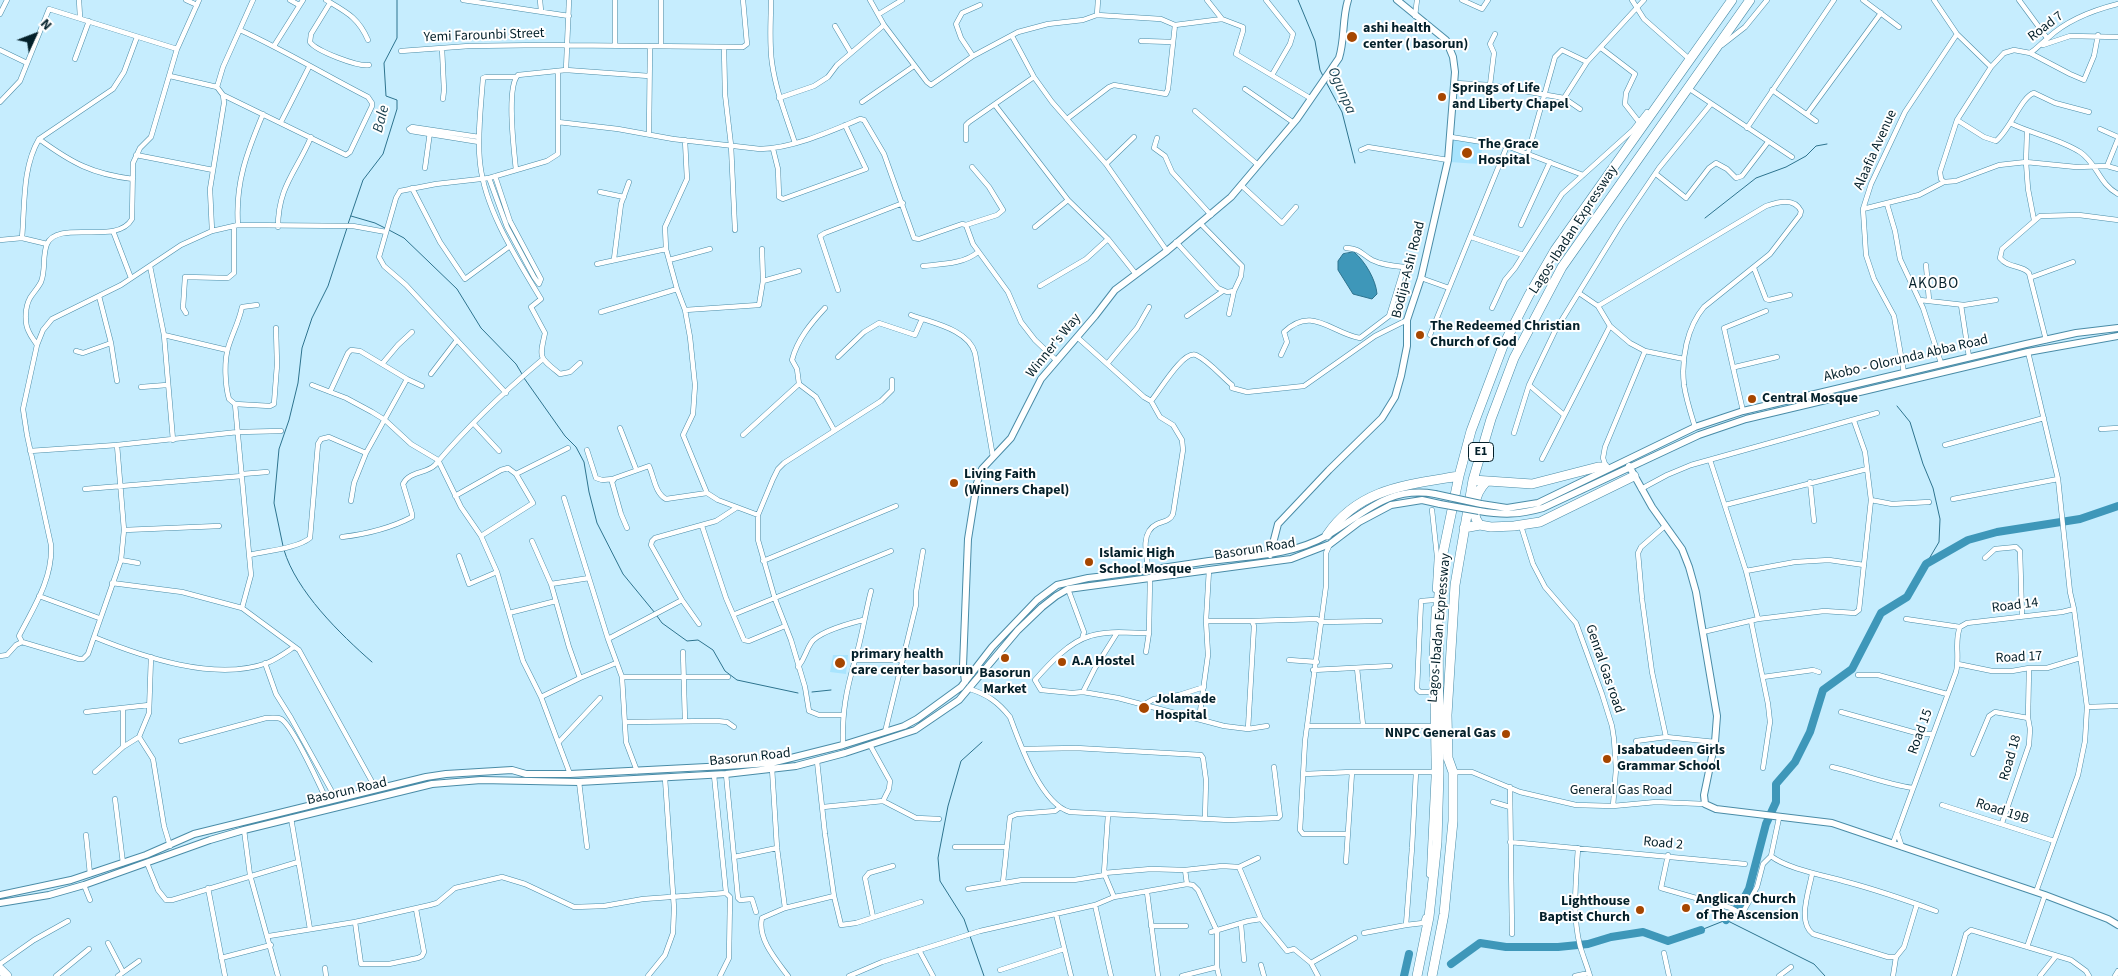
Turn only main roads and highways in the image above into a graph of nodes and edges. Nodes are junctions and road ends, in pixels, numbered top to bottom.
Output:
1 (1348, 0) edge
2 (1397, 0) edge
3 (1732, 0) edge
4 (1750, 0) edge
5 (2118, 328) edge
6 (2118, 336) edge
7 (1951, 361) junction
8 (1953, 369) junction
9 (1734, 414) junction
10 (1736, 422) junction
11 (1629, 466) junction
12 (1609, 468) junction
13 (1459, 476) junction
14 (1634, 476) junction
15 (1473, 480) junction
16 (1486, 482) junction
17 (1480, 507) junction
18 (1480, 525) junction
19 (1464, 528) junction
20 (1329, 540) junction
21 (1270, 555) junction
22 (1149, 574) junction
23 (1088, 578) junction
24 (1090, 586) junction
25 (965, 682) junction
26 (103, 870) junction
27 (106, 878) junction
28 (0, 895) edge
29 (0, 903) edge
30 (2118, 925) edge
31 (0, 969) edge
32 (7, 976) edge
33 (1417, 976) edge
34 (1432, 976) edge

1 - 25 main road, Winner's Way
2 - 21 main road, Bodija-Ashi Road
3 - 13 highway, Lagos-Ibadan Expressway / E1
4 - 15 highway, Lagos-Ibadan Expressway / E1
5 - 7 main road, Akobo - Olorunda Abba Road
6 - 8 main road, Akobo - Olorunda Abba Road
7 - 8 main road
7 - 9 main road, Akobo - Olorunda Abba Road
8 - 10 main road, Akobo - Olorunda Abba Road
9 - 10 main road
9 - 12 main road, Akobo - Olorunda Abba Road
10 - 11 main road, Akobo - Olorunda Abba Road
11 - 14 main road
11 - 17 main road, Akobo - Olorunda Abba Road
12 - 16 highway
12 - 17 main road, Akobo - Olorunda Abba Road
13 - 20 highway
13 - 33 highway, Lagos-Ibadan Expressway / E1
14 - 18 highway
14 - 30 main road
15 - 16 highway
15 - 19 highway, Lagos-Ibadan Expressway / E1
16 - 18 highway
17 - 20 main road, Basorun Road, bridge
17 - 20 main road, Basorun Road, bridge
18 - 19 highway
19 - 34 highway, Lagos-Ibadan Expressway / E1
20 - 21 main road, Basorun Road
20 - 22 main road, Basorun Road
21 - 22 main road, Basorun Road
22 - 23 main road, Basorun Road
22 - 24 main road, Basorun Road
23 - 24 main road
23 - 25 main road, Basorun Road
24 - 27 main road, Basorun Road
25 - 26 main road, Basorun Road
26 - 27 main road
26 - 28 main road, Basorun Road
27 - 29 main road, Basorun Road
31 - 32 highway

